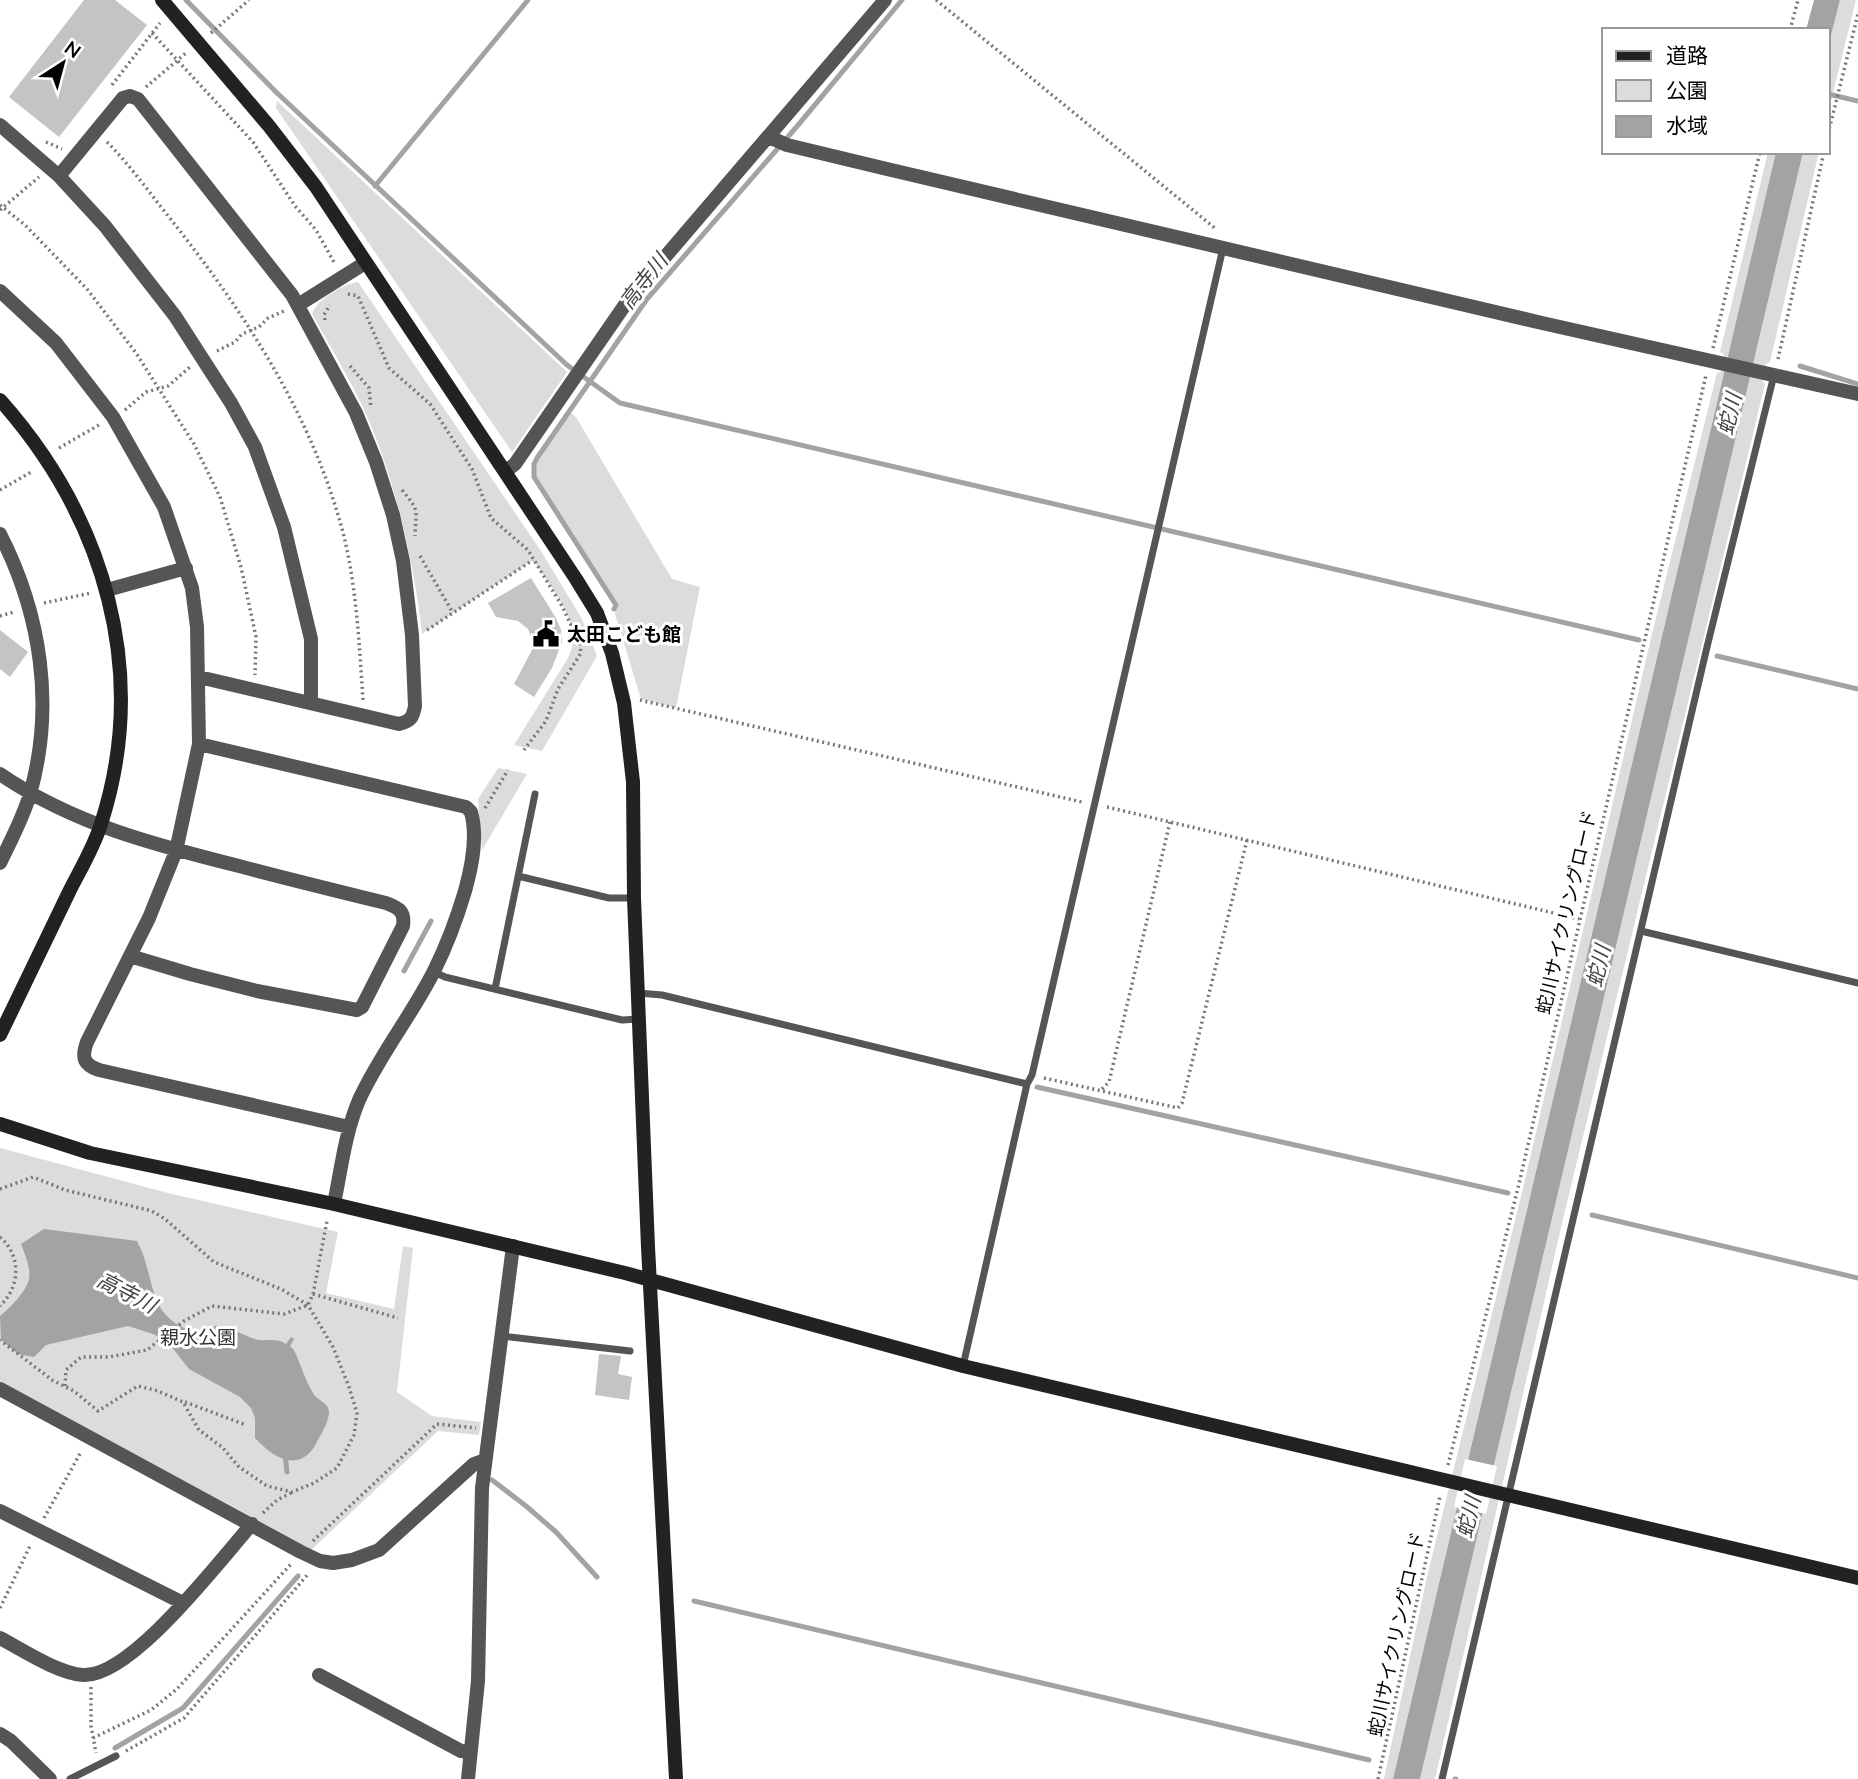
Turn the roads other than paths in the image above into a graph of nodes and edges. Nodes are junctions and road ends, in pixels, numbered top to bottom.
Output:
1 (162, 0) edge
2 (885, 0) edge
3 (0, 125) edge
4 (769, 137) junction
5 (59, 176) junction
6 (1223, 248) junction
7 (365, 263) junction
8 (0, 291) edge
9 (298, 305) junction
10 (1771, 374) junction
11 (1858, 394) edge
12 (0, 400) edge
13 (506, 471) junction
14 (0, 534) edge
15 (186, 568) junction
16 (100, 592) junction
17 (200, 677) junction
18 (311, 702) junction
19 (199, 744) junction
20 (0, 774) edge
21 (30, 792) junction
22 (535, 794) dead end
23 (100, 827) junction
24 (176, 850) junction
25 (0, 863) edge
26 (518, 876) junction
27 (634, 898) junction
28 (1641, 931) junction
29 (130, 956) junction
30 (434, 972) junction
31 (1858, 983) edge
32 (495, 989) junction
33 (638, 993) junction
34 (639, 1019) junction
35 (0, 1035) edge
36 (1027, 1084) junction
37 (0, 1124) edge
38 (349, 1127) junction
39 (334, 1204) junction
40 (513, 1246) junction
41 (652, 1280) junction
42 (500, 1335) junction
43 (630, 1351) dead end
44 (962, 1366) junction
45 (0, 1390) edge
46 (485, 1460) junction
47 (1507, 1493) junction
48 (0, 1511) edge
49 (252, 1524) junction
50 (1858, 1578) edge
51 (183, 1604) junction
52 (0, 1638) edge
53 (319, 1675) dead end
54 (0, 1734) edge
55 (469, 1752) junction
56 (116, 1756) road end
57 (50, 1779) edge
58 (70, 1779) edge
59 (468, 1779) edge
60 (676, 1779) edge
61 (1441, 1779) edge

1 - 7 street
2 - 4 street
3 - 5 street
4 - 6 street
4 - 13 street
5 - 9 street
5 - 18 street
6 - 10 street
6 - 36 lane
7 - 9 street
7 - 13 street
8 - 15 street
9 - 18 street
10 - 11 street
10 - 28 lane
12 - 16 street
13 - 27 street
14 - 21 street
15 - 16 street
15 - 17 street
16 - 23 street
17 - 18 street
17 - 19 street
19 - 24 street
19 - 30 street
20 - 21 street
21 - 23 street
21 - 25 street
22 - 26 lane
23 - 24 street
23 - 35 street
24 - 29 street
24 - 29 street
26 - 27 lane
26 - 32 lane
27 - 33 street
28 - 31 lane
28 - 47 lane
29 - 38 street
30 - 32 lane
30 - 38 street
32 - 34 lane
33 - 34 street
33 - 36 lane
34 - 41 street
36 - 44 lane
37 - 39 street
38 - 39 street
39 - 40 street
40 - 41 street
40 - 42 street
41 - 44 street
41 - 60 street
42 - 43 lane
42 - 46 street
44 - 47 street
45 - 49 street
46 - 49 street
46 - 55 street
47 - 50 street
47 - 61 lane
48 - 51 street
49 - 51 street
51 - 52 street
53 - 55 street
54 - 57 street
55 - 59 street
56 - 58 lane

